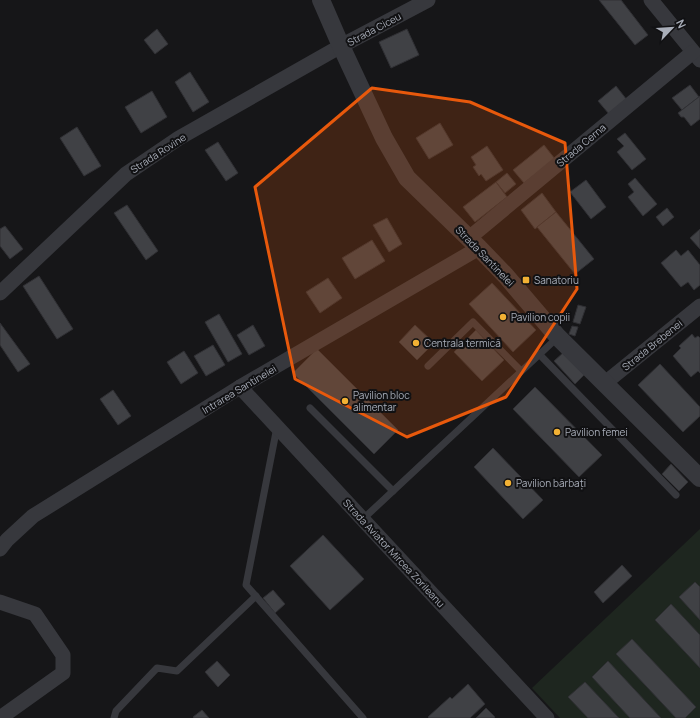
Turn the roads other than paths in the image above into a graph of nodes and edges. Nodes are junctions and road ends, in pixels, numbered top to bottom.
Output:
1 (320, 0) edge
2 (428, 0) edge
3 (651, 0) edge
4 (341, 46) junction
5 (696, 56) edge
6 (474, 243) junction
7 (0, 293) edge
8 (700, 306) edge
9 (558, 336) junction
10 (539, 354) junction
11 (428, 366) dead end
12 (521, 371) junction
13 (605, 383) junction
14 (240, 387) junction
15 (310, 408) dead end
16 (277, 427) junction
17 (700, 478) edge
18 (393, 491) junction
19 (676, 495) dead end
20 (363, 519) junction
21 (4, 545) edge
22 (256, 596) junction
23 (0, 602) edge
24 (0, 718) edge
25 (114, 718) edge
26 (363, 718) edge
27 (547, 718) edge

1 - 4 street, Strada Santinelei
2 - 4 street, Strada Ciceu
3 - 5 street
4 - 6 street, Strada Santinelei
4 - 7 street, Strada Rovine
5 - 6 street, Strada Cerna
6 - 9 street, Strada Santinelei
6 - 14 street, Intrarea Santinelei
8 - 13 street, Strada Brebenei
9 - 10 lane
9 - 13 street, Strada Santinelei
10 - 12 lane
10 - 19 lane
11 - 12 lane
12 - 18 lane
13 - 17 street, Strada Santinelei
14 - 16 street, Strada Aviator Mircea Zorileanu
14 - 21 street, Intrarea Santinelei
15 - 18 lane
16 - 20 street, Strada Aviator Mircea Zorileanu
16 - 22 lane
18 - 20 lane
20 - 27 street, Strada Aviator Mircea Zorileanu
22 - 25 lane
22 - 26 lane
23 - 24 street

